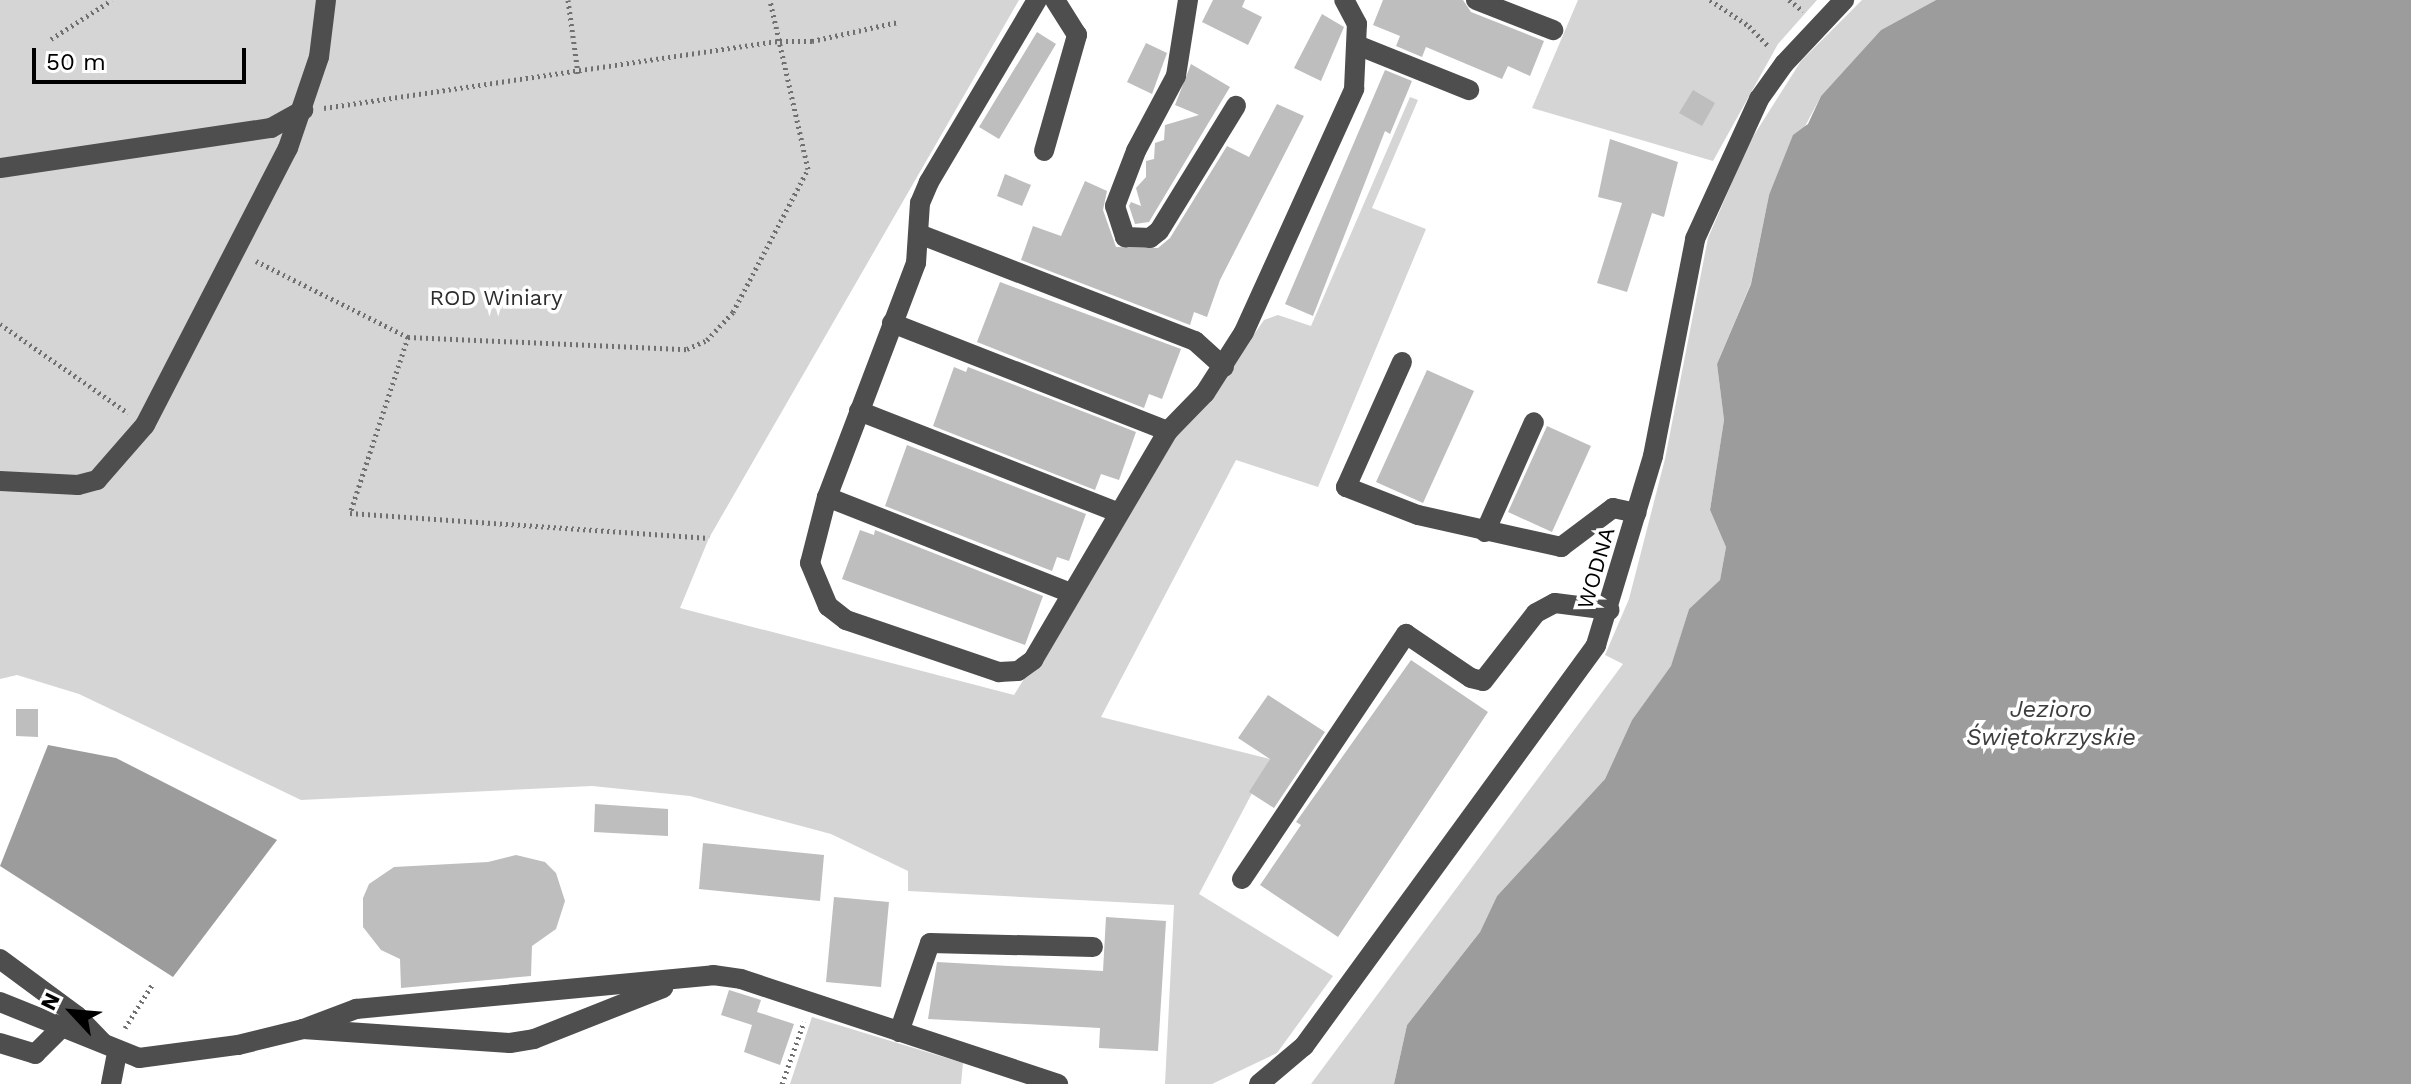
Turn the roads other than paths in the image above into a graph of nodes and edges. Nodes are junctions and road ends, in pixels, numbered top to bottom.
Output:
1 (326, 0) edge
2 (1037, 0) edge
3 (1055, 0) edge
4 (1188, 0) edge
5 (1344, 0) edge
6 (1476, 0) edge
7 (1844, 0) edge
8 (1553, 30) dead end
9 (1357, 45) junction
10 (1469, 90) dead end
11 (1236, 106) dead end
12 (303, 110) junction
13 (1044, 151) dead end
14 (0, 168) edge
15 (919, 234) junction
16 (892, 323) junction
17 (1402, 362) dead end
18 (1224, 367) junction
19 (859, 411) junction
20 (1534, 422) dead end
21 (1168, 431) junction
22 (0, 481) edge
23 (827, 497) junction
24 (1119, 513) junction
25 (1636, 513) junction
26 (1485, 532) junction
27 (1071, 593) junction
28 (1610, 610) junction
29 (1242, 879) dead end
30 (1093, 947) dead end
31 (0, 959) edge
32 (686, 980) junction
33 (0, 1002) edge
34 (61, 1028) junction
35 (303, 1029) junction
36 (899, 1032) junction
37 (0, 1043) edge
38 (114, 1051) junction
39 (111, 1084) edge
40 (1058, 1084) edge
41 (1259, 1084) edge

1 - 12 street
2 - 15 street
3 - 13 street
4 - 11 street
5 - 9 street
6 - 8 street
7 - 25 street, WODNA
9 - 10 street
9 - 18 street
12 - 14 street
12 - 22 street
15 - 16 street
15 - 18 street
16 - 19 street
16 - 21 street
17 - 26 street
18 - 21 street
19 - 23 street
19 - 24 street
20 - 26 street
21 - 24 street
23 - 27 street
23 - 27 street
24 - 27 street
25 - 26 street
25 - 28 street, WODNA
28 - 29 street
28 - 41 street, WODNA
30 - 36 street
31 - 38 street
32 - 35 street
32 - 35 street
32 - 36 street
33 - 34 street
34 - 37 street
34 - 38 street
35 - 38 street
36 - 40 street
38 - 39 street

